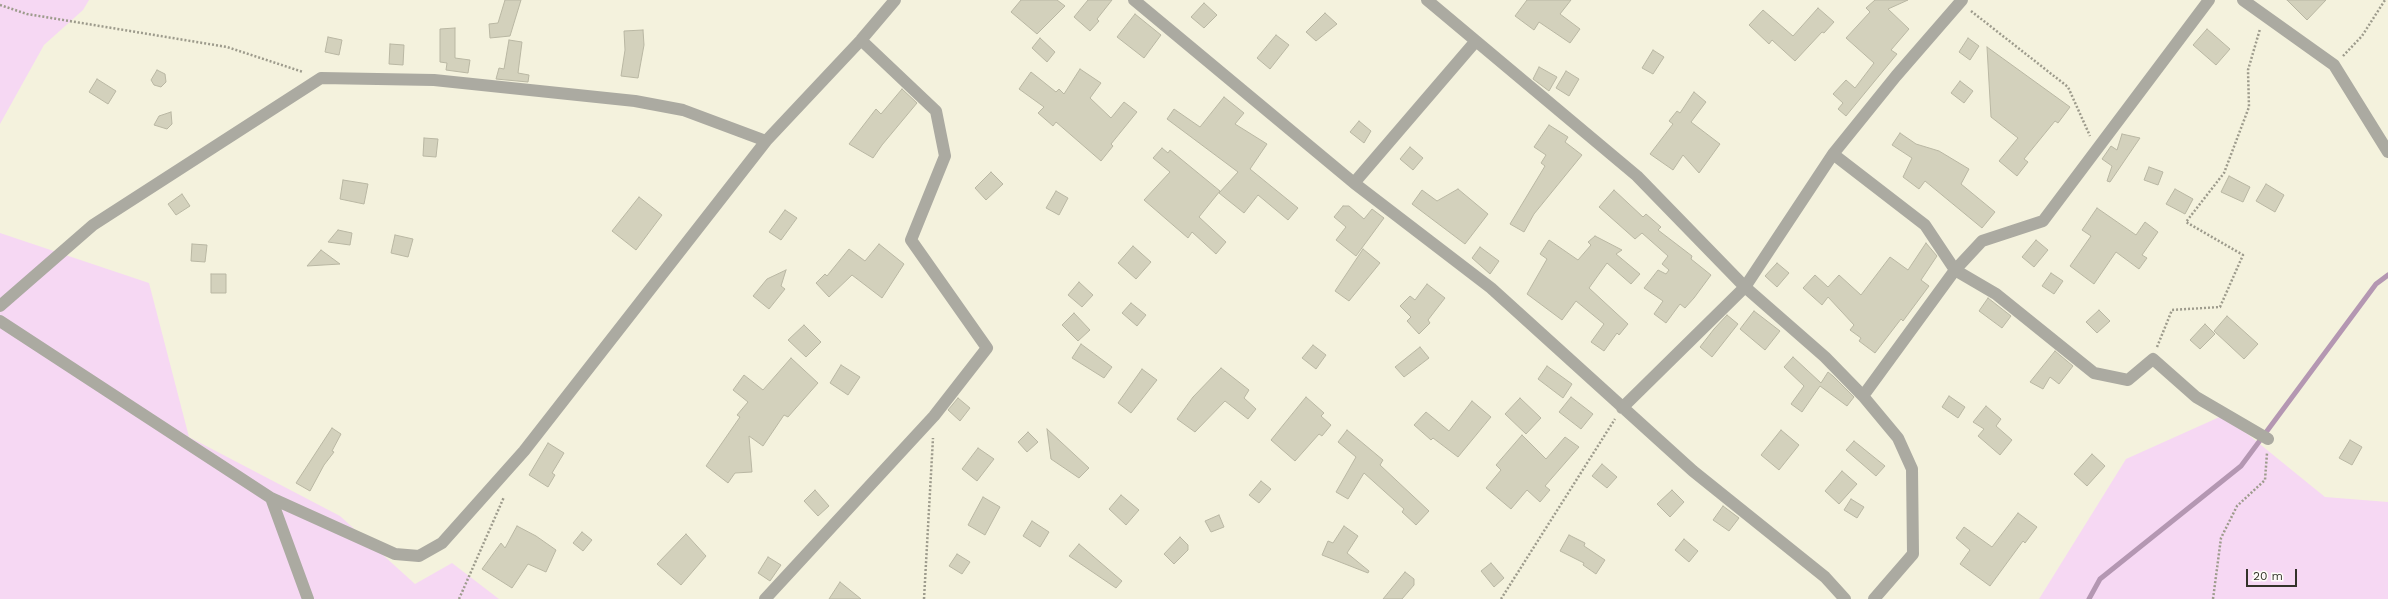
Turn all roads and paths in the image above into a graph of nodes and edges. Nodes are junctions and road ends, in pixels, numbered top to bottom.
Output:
1 (1134, 0) edge
2 (1427, 0) edge
3 (2209, 0) edge
4 (2243, 0) edge
5 (2385, 0) edge
6 (1960, 1) edge
7 (887, 3) edge
8 (0, 5) edge
9 (2264, 15) junction
10 (861, 40) junction
11 (1475, 42) junction
12 (2334, 65) junction
13 (321, 78) junction
14 (766, 141) junction
15 (2096, 149) junction
16 (2388, 152) edge
17 (1833, 154) junction
18 (1354, 183) junction
19 (1955, 270) junction
20 (1745, 287) junction
21 (0, 306) edge
22 (0, 321) edge
23 (2153, 358) junction
24 (1863, 396) junction
25 (1622, 408) junction
26 (934, 416) junction
27 (2268, 439) joint
28 (505, 493) dead end
29 (271, 498) junction
30 (308, 599) edge
31 (459, 599) edge
32 (765, 599) edge
33 (924, 599) edge
34 (1501, 599) edge
35 (1845, 599) edge
36 (1874, 599) edge
37 (2213, 599) edge

1 - 18 street
2 - 11 street
3 - 15 street
4 - 9 street
5 - 12 path
6 - 15 path
6 - 17 street
7 - 10 street
8 - 13 path
9 - 12 street
9 - 23 path
10 - 14 street
10 - 26 street
11 - 18 street
11 - 20 street
12 - 16 street
13 - 14 street
13 - 21 street
14 - 29 street
15 - 19 street
17 - 19 street
17 - 20 street
18 - 25 street
19 - 23 street
19 - 24 street
20 - 24 street
20 - 25 street
22 - 29 street
23 - 27 street
24 - 36 street
25 - 34 path
25 - 35 street
26 - 32 street
26 - 33 path
27 - 37 path
28 - 31 path
29 - 30 street

